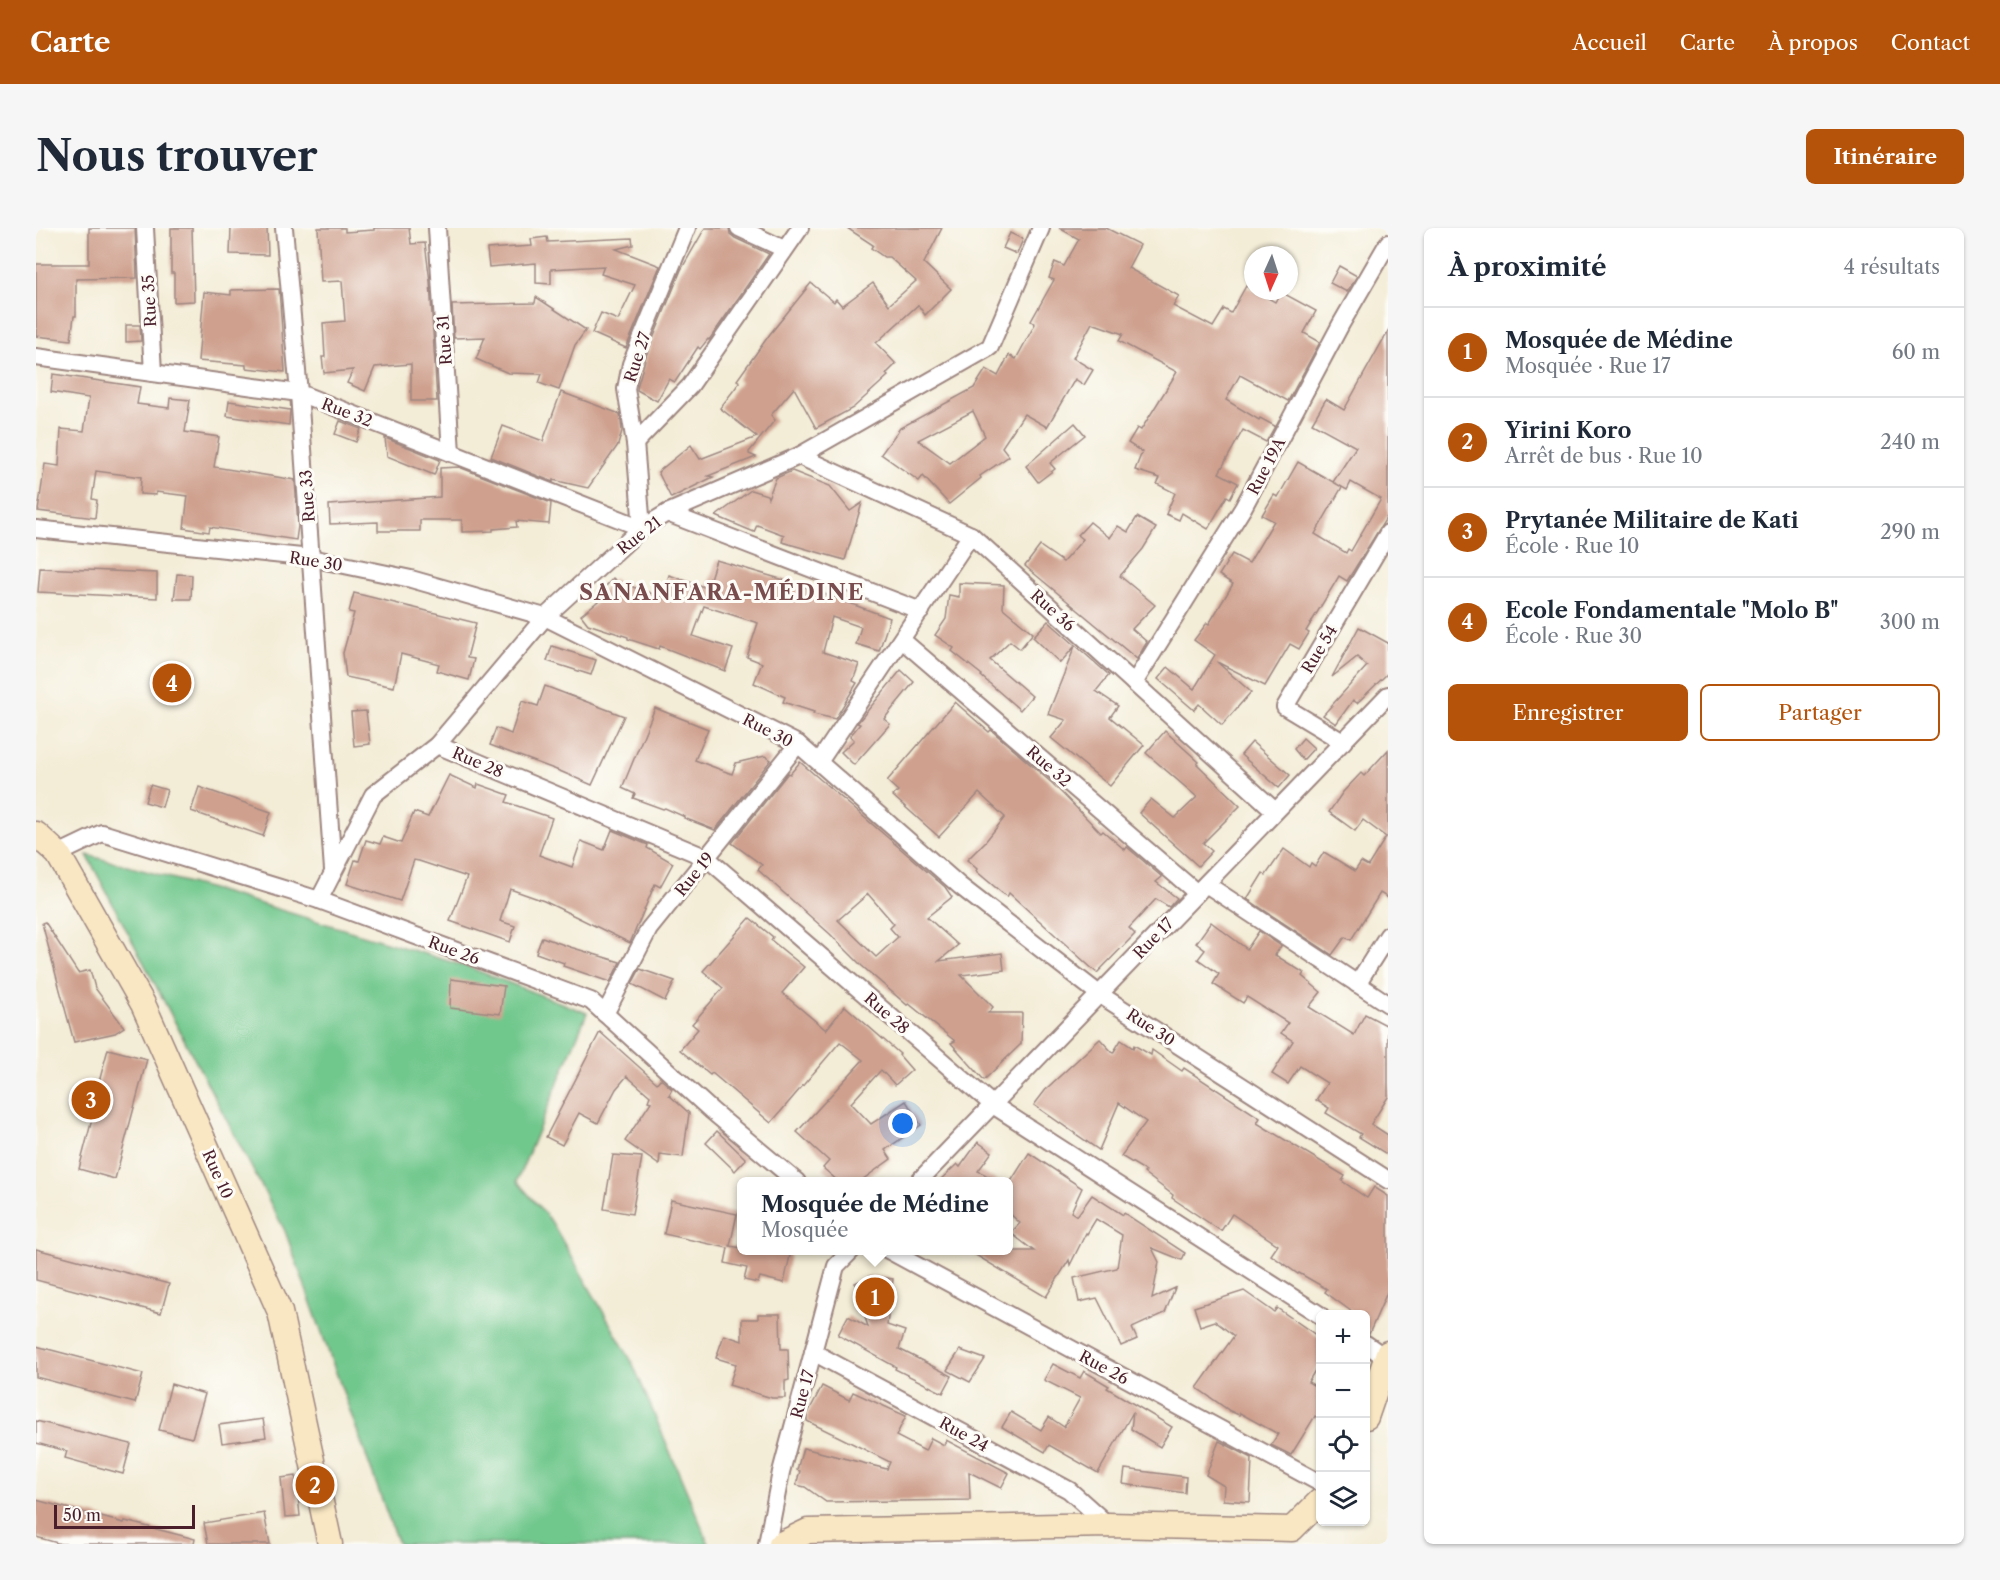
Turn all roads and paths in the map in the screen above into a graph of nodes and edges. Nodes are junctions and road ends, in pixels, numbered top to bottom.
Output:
1 (145, 228) edge
2 (284, 228) edge
3 (437, 228) edge
4 (687, 228) edge
5 (739, 228) edge
6 (800, 228) edge
7 (1041, 228) edge
8 (1388, 243) edge
9 (784, 249) junction
10 (36, 357) edge
11 (153, 374) junction
12 (299, 393) junction
13 (635, 443) junction
14 (451, 453) junction
15 (799, 456) junction
16 (667, 513) junction
17 (642, 528) junction
18 (36, 529) edge
19 (1388, 533) edge
20 (971, 535) junction
21 (311, 558) junction
22 (921, 611) junction
23 (545, 617) junction
24 (902, 639) junction
25 (1134, 683) junction
26 (1388, 695) edge
27 (1342, 742) junction
28 (798, 744) junction
29 (437, 745) junction
30 (819, 762) junction
31 (1275, 811) junction
32 (36, 834) edge
33 (58, 854) junction
34 (707, 858) junction
35 (333, 872) junction
36 (1201, 888) junction
37 (319, 900) junction
38 (1388, 935) edge
39 (1357, 984) junction
40 (1099, 994) junction
41 (1388, 1004) edge
42 (606, 1014) junction
43 (993, 1104) junction
44 (791, 1177) edge
45 (923, 1177) edge
46 (1388, 1180) edge
47 (848, 1255) edge
48 (895, 1255) edge
49 (1316, 1312) edge
50 (1370, 1346) edge
51 (813, 1352) junction
52 (1387, 1355) edge
53 (1370, 1403) edge
54 (1316, 1481) edge
55 (1316, 1505) edge
56 (1108, 1525) junction
57 (330, 1544) edge
58 (766, 1544) edge
59 (781, 1544) edge

1 - 11 street, Rue 35
2 - 12 street, Rue 33
3 - 14 street, Rue 31
4 - 13 street, Rue 27
5 - 9 street
6 - 9 street
7 - 15 street, Rue 21
8 - 25 street, Rue 19A
9 - 13 street
10 - 11 street, Rue 32
11 - 12 street, Rue 32
12 - 14 street, Rue 32
12 - 21 street, Rue 33
13 - 17 street, Rue 27
14 - 17 street, Rue 32
15 - 16 street, Rue 21
15 - 20 street, Rue 36
16 - 17 street, Rue 21
16 - 22 street
17 - 23 street, Rue 21
18 - 21 street, Rue 30
19 - 27 street, Rue 54
20 - 22 street
20 - 25 street, Rue 36
21 - 23 street, Rue 30
21 - 35 street, Rue 33
22 - 24 street
23 - 28 street, Rue 30
23 - 29 street, Rue 21
24 - 30 street
24 - 36 street, Rue 32
25 - 31 street, Rue 36
26 - 27 street, Rue 17
27 - 31 street, Rue 17
28 - 30 street, Rue 30
28 - 34 street, Rue 19
29 - 34 street, Rue 28
29 - 35 street, Rue 21
30 - 40 street, Rue 30
31 - 36 street, Rue 17
32 - 33 main road, Rue 10
33 - 37 street, Rue 26
33 - 57 main road, Rue 10
34 - 42 street, Rue 19
34 - 43 street, Rue 28
35 - 37 street, Rue 21
36 - 39 street, Rue 32
36 - 40 street, Rue 17
37 - 42 street, Rue 26
38 - 39 street
39 - 41 street, Rue 32
40 - 43 street, Rue 17
40 - 46 street, Rue 30
42 - 44 street, Rue 26
43 - 45 street, Rue 17
43 - 49 street, Rue 28
47 - 51 street, Rue 17
48 - 54 street, Rue 26
50 - 52 street
51 - 56 street, Rue 24
51 - 58 street, Rue 17
52 - 53 main road
55 - 56 main road
56 - 59 main road

